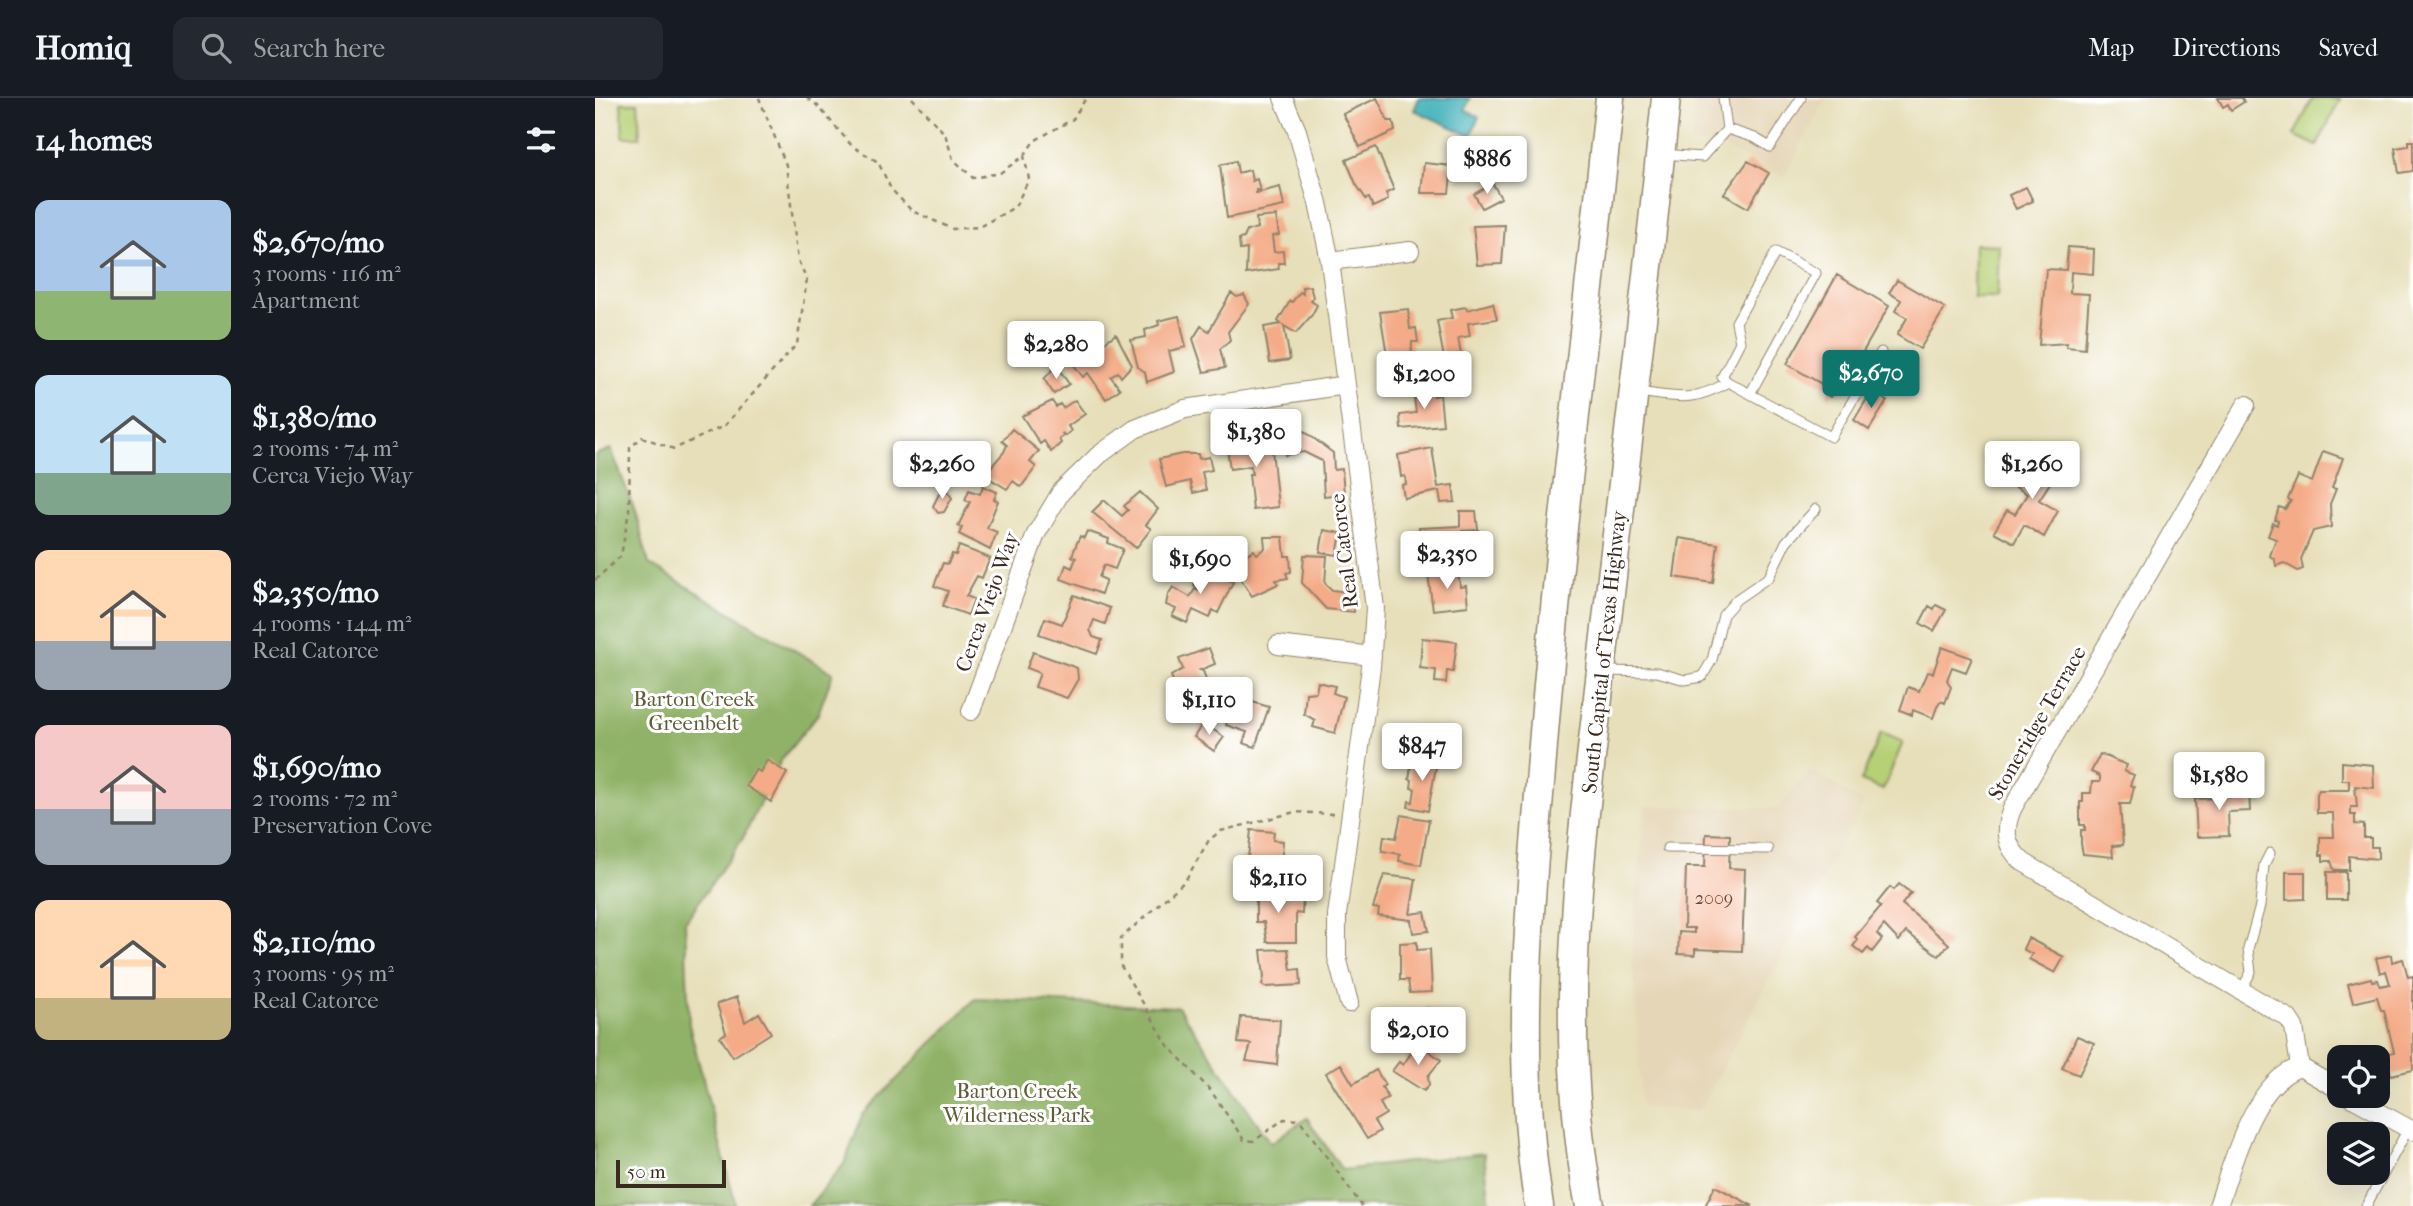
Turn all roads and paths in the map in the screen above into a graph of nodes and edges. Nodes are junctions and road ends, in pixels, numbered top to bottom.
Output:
1 (759, 98) edge
2 (807, 98) edge
3 (912, 98) edge
4 (1086, 98) edge
5 (1283, 98) edge
6 (1610, 98) edge
7 (1666, 98) edge
8 (1724, 98) edge
9 (1801, 98) edge
10 (1727, 129) junction
11 (1661, 154) junction
12 (1024, 156) junction
13 (1410, 251) dead end
14 (1331, 261) junction
15 (1881, 352) dead end
16 (1728, 382) junction
17 (1346, 385) junction
18 (1633, 392) junction
19 (1750, 394) junction
20 (2246, 405) dead end
21 (1816, 509) dead end
22 (595, 580) edge
23 (1278, 645) dead end
24 (1372, 656) junction
25 (1601, 671) junction
26 (971, 711) dead end
27 (1351, 815) junction
28 (1667, 848) dead end
29 (1768, 849) dead end
30 (2270, 853) dead end
31 (2242, 989) junction
32 (1349, 1003) dead end
33 (2299, 1067) junction
34 (2327, 1083) edge
35 (2371, 1108) edge
36 (2411, 1130) edge
37 (1361, 1206) edge
38 (1539, 1206) edge
39 (1590, 1206) edge
40 (2218, 1206) edge
41 (2366, 1206) edge

1 - 22 path
2 - 12 path
3 - 12 path
4 - 12 path
5 - 14 street, Real Catorce
6 - 38 highway
7 - 11 highway, South Capital of Texas Highway
8 - 10 lane
9 - 10 lane
10 - 11 lane
11 - 18 highway, South Capital of Texas Highway
13 - 14 street
14 - 17 street, Real Catorce
15 - 19 lane
16 - 18 lane
16 - 19 lane
16 - 19 lane
17 - 24 street, Real Catorce
17 - 26 street, Cerca Viejo Way
18 - 25 highway, South Capital of Texas Highway
20 - 31 street, Stoneridge Terrace
21 - 25 lane
23 - 24 street
24 - 27 street, Real Catorce
25 - 39 highway, South Capital of Texas Highway
27 - 32 street, Real Catorce
27 - 37 path
28 - 29 lane
30 - 31 lane
31 - 33 street, Stoneridge Terrace
33 - 34 street
33 - 40 street
35 - 36 street
36 - 41 lane

